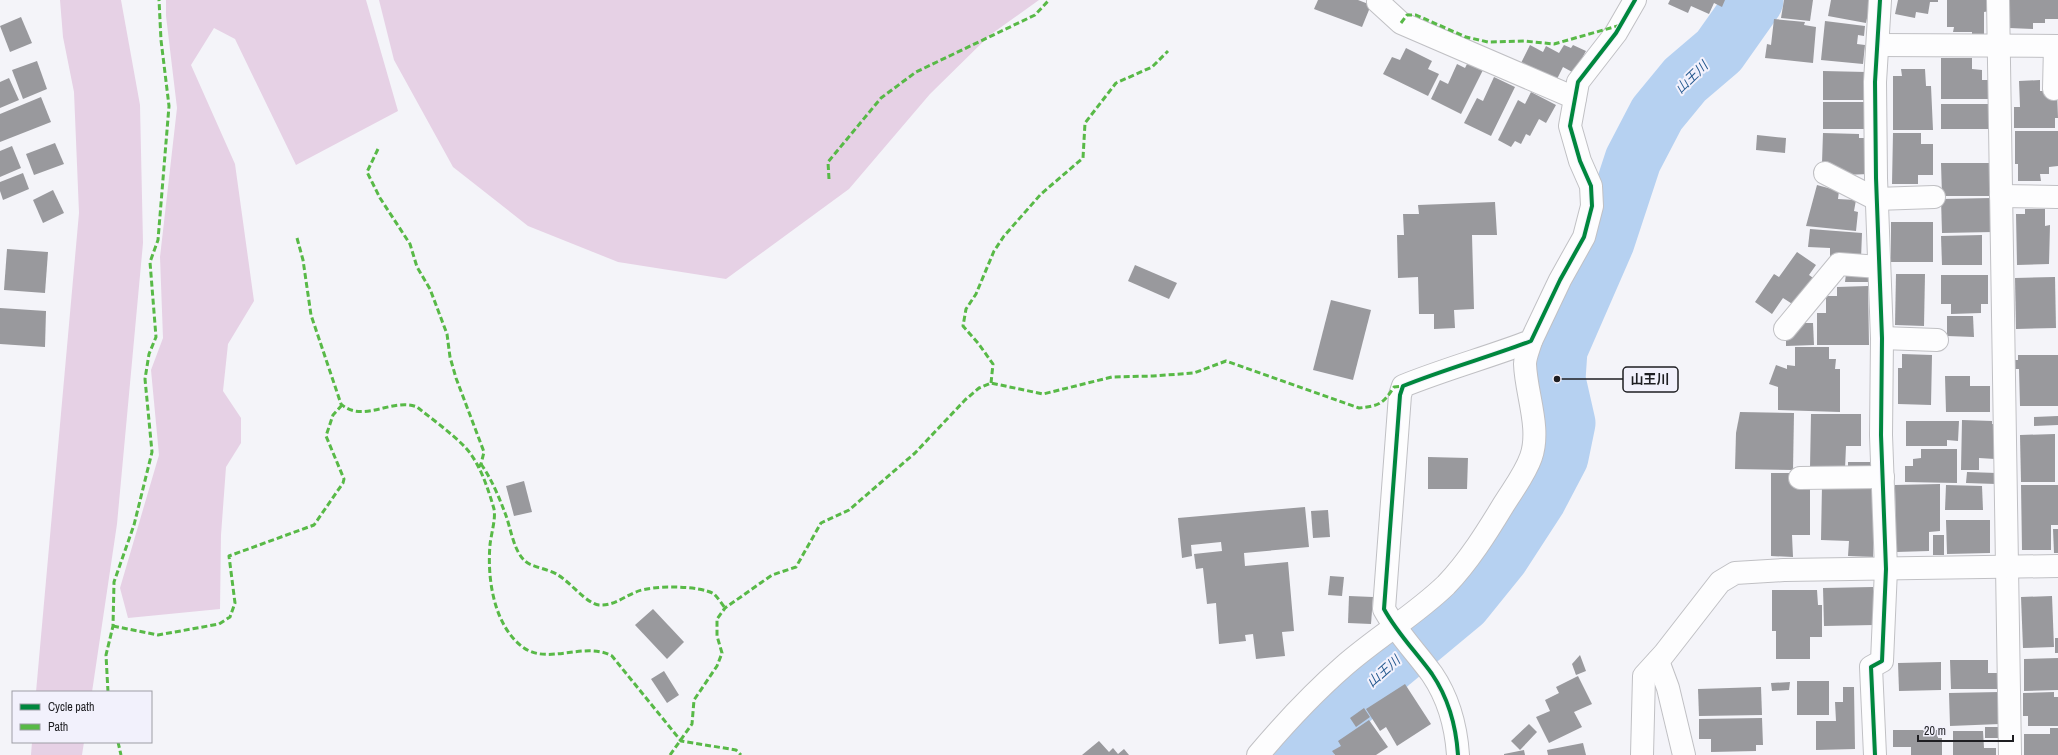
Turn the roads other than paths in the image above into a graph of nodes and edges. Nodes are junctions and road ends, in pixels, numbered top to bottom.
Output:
1 (1635, 0) edge
2 (1880, 0) edge
3 (1998, 0) edge
4 (1378, 2) dead end
5 (1878, 45) junction
6 (2056, 46) edge
7 (1999, 47) junction
8 (2054, 89) dead end
9 (1575, 98) junction
10 (1825, 172) dead end
11 (2001, 196) junction
12 (1934, 197) dead end
13 (2057, 197) dead end
14 (1876, 199) junction
15 (1879, 267) junction
16 (1785, 329) dead end
17 (1882, 338) junction
18 (1937, 340) dead end
19 (1531, 341) junction
20 (1884, 477) junction
21 (1800, 478) dead end
22 (2058, 566) edge
23 (2007, 567) junction
24 (1886, 569) junction
25 (1394, 628) junction
26 (1658, 660) junction
27 (1258, 755) edge
28 (1458, 755) edge
29 (1642, 755) edge
30 (1684, 755) edge
31 (1875, 755) edge
32 (2010, 755) edge

1 - 9 street
2 - 5 street
3 - 7 street
4 - 9 street
5 - 7 street
5 - 14 street
6 - 7 street
6 - 8 street
7 - 11 street
9 - 19 street
10 - 14 street
11 - 13 street
11 - 23 street
12 - 14 street
14 - 15 street
15 - 16 street
15 - 17 street
17 - 18 street
17 - 20 street
19 - 25 street
19 - 25 street
20 - 21 street
20 - 24 street
22 - 23 street
23 - 24 street
23 - 32 street
24 - 26 street
24 - 31 street
25 - 27 street
25 - 28 street
26 - 29 street
26 - 30 street

